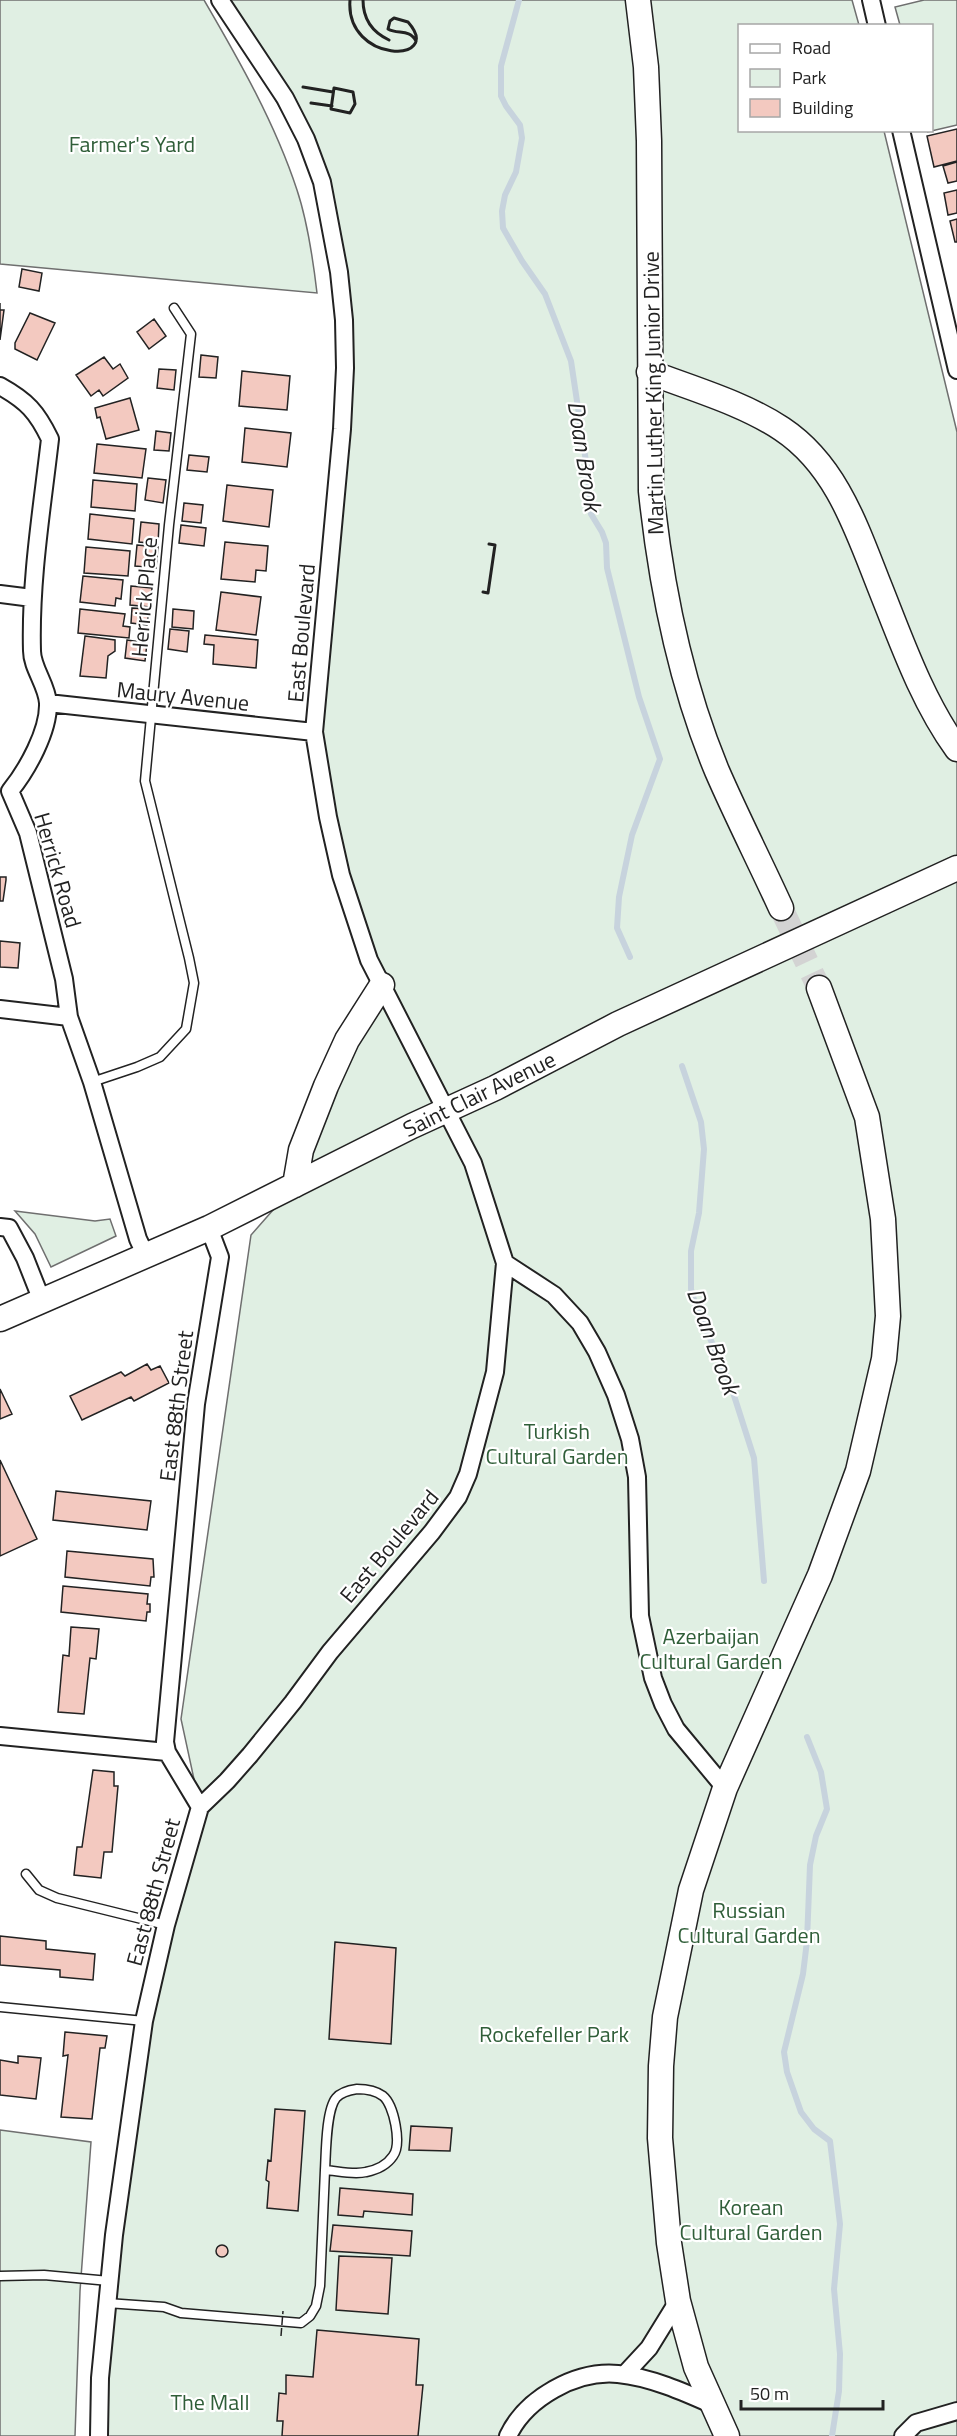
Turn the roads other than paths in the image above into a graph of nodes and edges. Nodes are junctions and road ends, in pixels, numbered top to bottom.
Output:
1 (220, 0) edge
2 (638, 0) edge
3 (871, 0) edge
4 (877, 24) edge
5 (901, 132) edge
6 (174, 308) dead end
7 (957, 370) edge
8 (649, 372) junction
9 (0, 386) edge
10 (0, 594) edge
11 (32, 598) junction
12 (48, 703) junction
13 (151, 715) junction
14 (314, 732) junction
15 (957, 749) edge
16 (5, 793) edge
17 (957, 868) edge
18 (781, 908) tunnel mouth
19 (382, 985) junction
20 (819, 988) tunnel mouth
21 (0, 1009) edge
22 (69, 1017) junction
23 (92, 1082) junction
24 (446, 1111) junction
25 (296, 1185) junction
26 (0, 1227) edge
27 (209, 1228) junction
28 (146, 1256) junction
29 (506, 1263) junction
30 (42, 1301) junction
31 (0, 1319) edge
32 (0, 1737) edge
33 (167, 1752) junction
34 (725, 1788) junction
35 (200, 1807) junction
36 (26, 1874) dead end
37 (166, 1924) junction
38 (0, 2007) edge
39 (144, 2021) junction
40 (325, 2170) junction
41 (0, 2276) edge
42 (109, 2281) junction
43 (678, 2301) junction
44 (106, 2303) junction
45 (624, 2375) junction
46 (713, 2405) junction
47 (957, 2411) edge
48 (99, 2436) edge
49 (508, 2436) edge
50 (727, 2436) edge
51 (903, 2436) edge

1 - 14 street, East Boulevard
2 - 8 main road, Martin Luther King Junior Drive
3 - 4 street
5 - 7 street
6 - 13 lane, Herrick Place
8 - 15 main road
8 - 18 main road, Martin Luther King Junior Drive
9 - 11 street
10 - 11 street
11 - 12 street
12 - 13 street, Maury Avenue
12 - 16 street, Herrick Road
13 - 14 street, Maury Avenue
13 - 23 lane, Herrick Place
14 - 19 street, East Boulevard
16 - 22 street, Herrick Road
17 - 24 main road, Saint Clair Avenue
19 - 24 street, East Boulevard
19 - 25 main road
20 - 34 main road
21 - 22 street
22 - 23 street, Herrick Road
23 - 28 street, Herrick Road
24 - 25 main road, Saint Clair Avenue
24 - 29 street, East Boulevard
25 - 27 main road, Saint Clair Avenue
26 - 30 street
27 - 28 main road, Saint Clair Avenue
27 - 33 street, East 88th Street
28 - 30 main road, Saint Clair Avenue
29 - 34 street
29 - 35 street, East Boulevard
30 - 31 main road, Saint Clair Avenue
32 - 33 street
33 - 35 street, East 88th Street
34 - 43 main road
35 - 37 street, East 88th Street
36 - 37 lane
37 - 39 street, East 88th Street
38 - 39 lane
39 - 42 street, East 88th Street
40 - 40 lane
40 - 44 lane
41 - 42 lane
42 - 44 street, East 88th Street
43 - 45 street
43 - 46 main road
44 - 48 street, East 88th Street
45 - 46 street
45 - 49 street
46 - 50 main road
47 - 51 street

